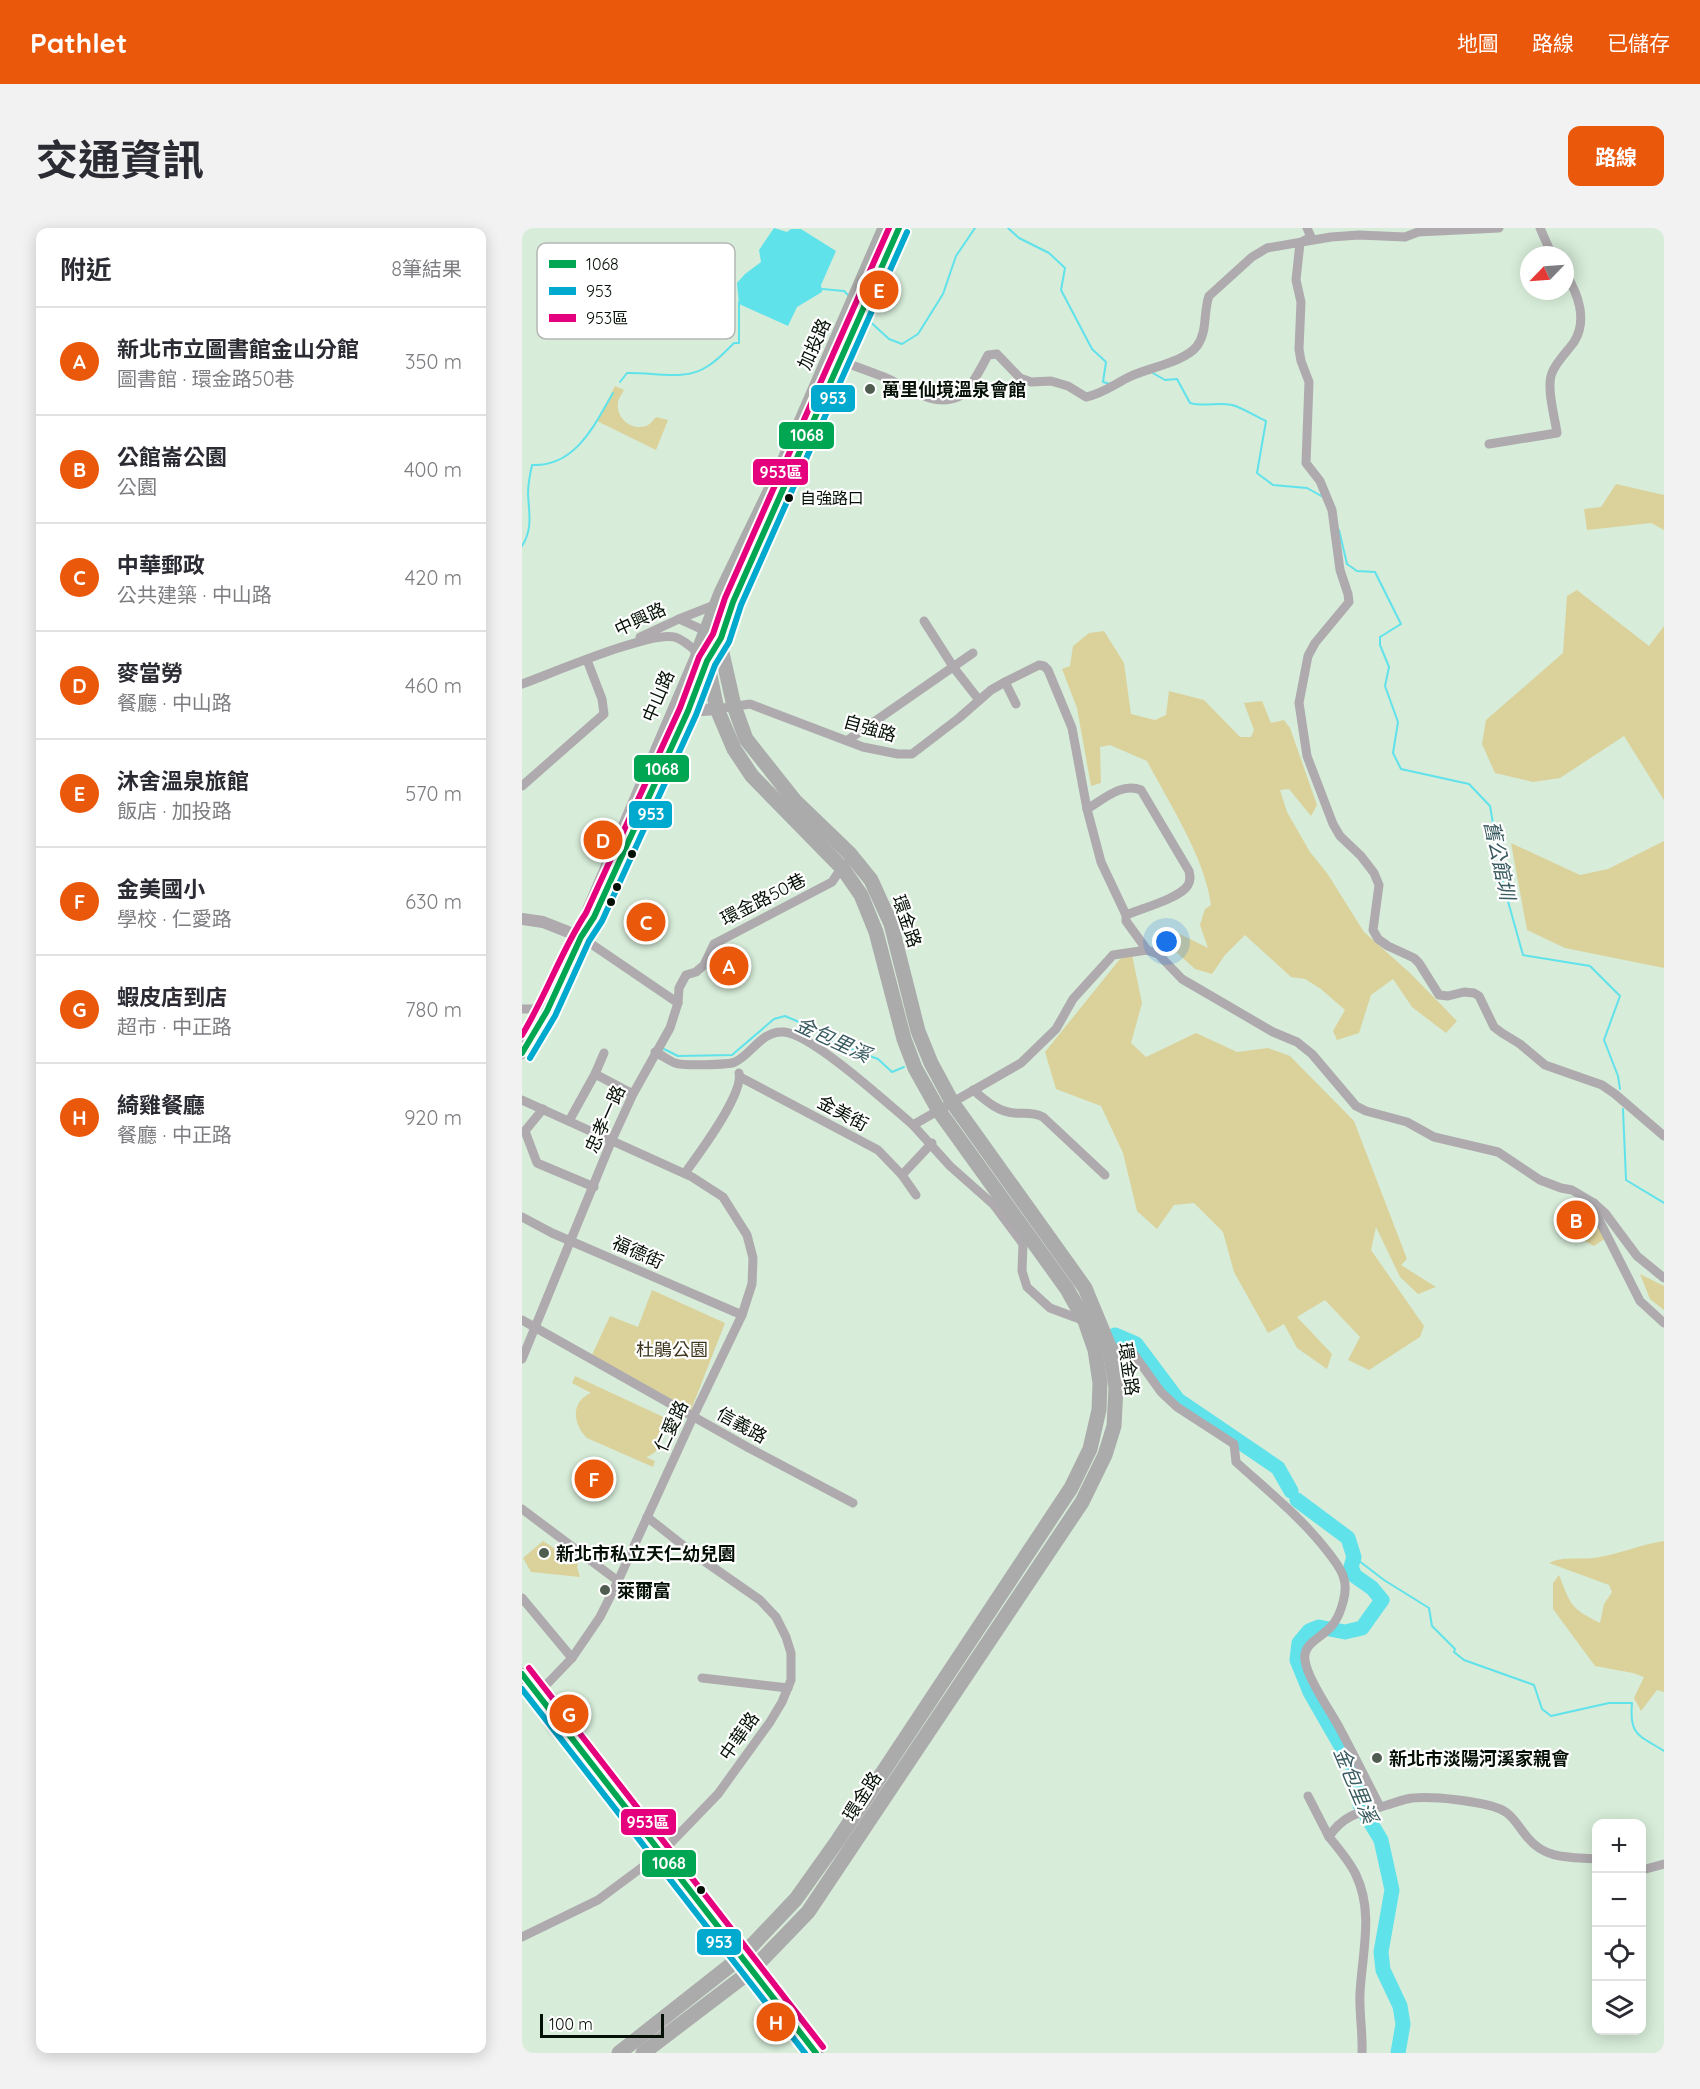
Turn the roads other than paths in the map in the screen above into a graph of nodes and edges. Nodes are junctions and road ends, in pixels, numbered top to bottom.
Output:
1 (1307, 228) edge
2 (1499, 228) edge
3 (1540, 228) edge
4 (888, 230) edge
5 (1300, 243) junction
6 (1548, 246) edge
7 (1574, 290) edge
8 (835, 358) junction
9 (1489, 444) dead end
10 (784, 476) junction
11 (717, 604) junction
12 (679, 619) junction
13 (924, 621) dead end
14 (706, 631) junction
15 (721, 638) junction
16 (605, 653) junction
17 (973, 653) dead end
18 (703, 657) junction
19 (587, 660) junction
20 (954, 668) junction
21 (1005, 682) junction
22 (522, 684) edge
23 (979, 700) junction
24 (1016, 704) dead end
25 (734, 706) junction
26 (717, 709) junction
27 (688, 711) junction
28 (848, 740) junction
29 (522, 786) edge
30 (1087, 809) junction
31 (850, 854) junction
32 (841, 867) junction
33 (1126, 915) junction
34 (522, 919) edge
35 (581, 938) junction
36 (1147, 950) junction
37 (678, 1003) junction
38 (522, 1009) edge
39 (547, 1011) junction
40 (656, 1052) junction
41 (522, 1053) edge
42 (604, 1053) dead end
43 (734, 1062) junction
44 (595, 1074) junction
45 (740, 1077) junction
46 (973, 1090) junction
47 (633, 1094) junction
48 (522, 1100) edge
49 (952, 1102) junction
50 (543, 1109) junction
51 (939, 1111) junction
52 (569, 1121) junction
53 (913, 1125) junction
54 (1664, 1136) edge
55 (611, 1142) junction
56 (932, 1143) junction
57 (685, 1173) junction
58 (902, 1175) junction
59 (1106, 1175) dead end
60 (594, 1187) junction
61 (916, 1196) dead end
62 (1594, 1203) junction
63 (522, 1217) edge
64 (572, 1241) junction
65 (1664, 1278) edge
66 (742, 1316) junction
67 (522, 1320) edge
68 (1085, 1321) junction
69 (1664, 1323) edge
70 (535, 1327) junction
71 (1102, 1348) junction
72 (522, 1359) edge
73 (693, 1417) junction
74 (853, 1503) dead end
75 (522, 1509) edge
76 (647, 1518) junction
77 (618, 1581) junction
78 (522, 1598) edge
79 (572, 1658) junction
80 (522, 1674) edge
81 (702, 1678) dead end
82 (788, 1688) junction
83 (537, 1692) junction
84 (1308, 1796) dead end
85 (1380, 1807) junction
86 (1329, 1837) junction
87 (660, 1854) junction
88 (1592, 1858) edge
89 (1664, 1864) edge
90 (1646, 1869) edge
91 (522, 1937) edge
92 (741, 1957) junction
93 (752, 1970) junction
94 (619, 2053) edge
95 (643, 2053) edge
96 (816, 2053) edge
97 (1362, 2053) edge

1 - 5 street
2 - 5 street
3 - 6 street
4 - 8 main road, 加投路
5 - 8 street
5 - 54 street
7 - 9 street
8 - 10 main road, 加投路
10 - 11 main road, 中山路
10 - 15 main road
11 - 12 street
11 - 14 main road, 中山路
12 - 14 street, 中興路
12 - 16 street, 中興路
13 - 20 street
14 - 15 street, 中興路
14 - 18 main road, 中山路
15 - 18 main road
15 - 25 main road, 環金路
16 - 18 street, 中興路
16 - 19 street, 中興路
17 - 20 street
18 - 26 main road, 環金路
18 - 27 street, 中山路
18 - 35 street, 中山路
19 - 22 street, 中興路
19 - 29 street
20 - 23 street
20 - 28 street
21 - 23 street, 自強路
21 - 24 street
21 - 30 street, 自強路
23 - 28 street, 自強路
25 - 26 street, 自強路
25 - 28 street, 自強路
25 - 31 main road, 環金路
26 - 27 street
26 - 32 main road, 環金路
27 - 35 street, 中山路
30 - 33 street
30 - 33 street
31 - 32 street, 環金路50巷
31 - 49 main road, 環金路
32 - 37 street, 環金路50巷
32 - 51 main road, 環金路
33 - 36 street
34 - 35 street
35 - 37 street
35 - 39 street, 中山路
36 - 46 street
36 - 62 street
37 - 40 street, 忠孝一路
38 - 39 street
39 - 41 street, 中山路
40 - 43 street
40 - 47 street, 忠孝一路
42 - 44 street
43 - 45 street
43 - 53 street
44 - 47 street
44 - 52 street
45 - 57 street
45 - 58 street, 金美街
46 - 49 street
46 - 59 street
47 - 55 street, 忠孝一路
48 - 50 street, 仁愛路
49 - 51 street
49 - 71 main road, 環金路
50 - 52 street, 仁愛路
50 - 60 street
51 - 53 street
51 - 68 main road, 環金路
52 - 55 street, 仁愛路
53 - 56 street
55 - 57 street, 仁愛路
55 - 60 street, 忠孝一路
56 - 58 street
56 - 68 street
57 - 66 street, 仁愛路
58 - 61 street, 金美街
60 - 64 street, 忠孝一路
62 - 65 street
62 - 69 street
63 - 64 street, 福德街
64 - 66 street, 福德街
64 - 70 street, 忠孝一路
66 - 73 street, 仁愛路
67 - 70 street, 信義路
68 - 71 main road, 環金路
70 - 72 street, 忠孝一路
70 - 73 street, 信義路
71 - 85 street
71 - 92 main road, 環金路
71 - 93 main road, 環金路
73 - 74 street, 信義路
73 - 76 street, 仁愛路
75 - 77 street
76 - 77 street, 仁愛路
76 - 82 street, 中華路
77 - 79 street, 仁愛路
78 - 79 street
79 - 83 street, 仁愛路
80 - 83 street
81 - 82 street
82 - 87 street, 中華路
83 - 87 street
84 - 86 street
85 - 86 street
85 - 88 street
86 - 97 street
87 - 91 street, 中華路
87 - 92 street
89 - 90 street
92 - 93 street
92 - 94 main road, 環金路
93 - 95 main road, 環金路
93 - 96 main road

